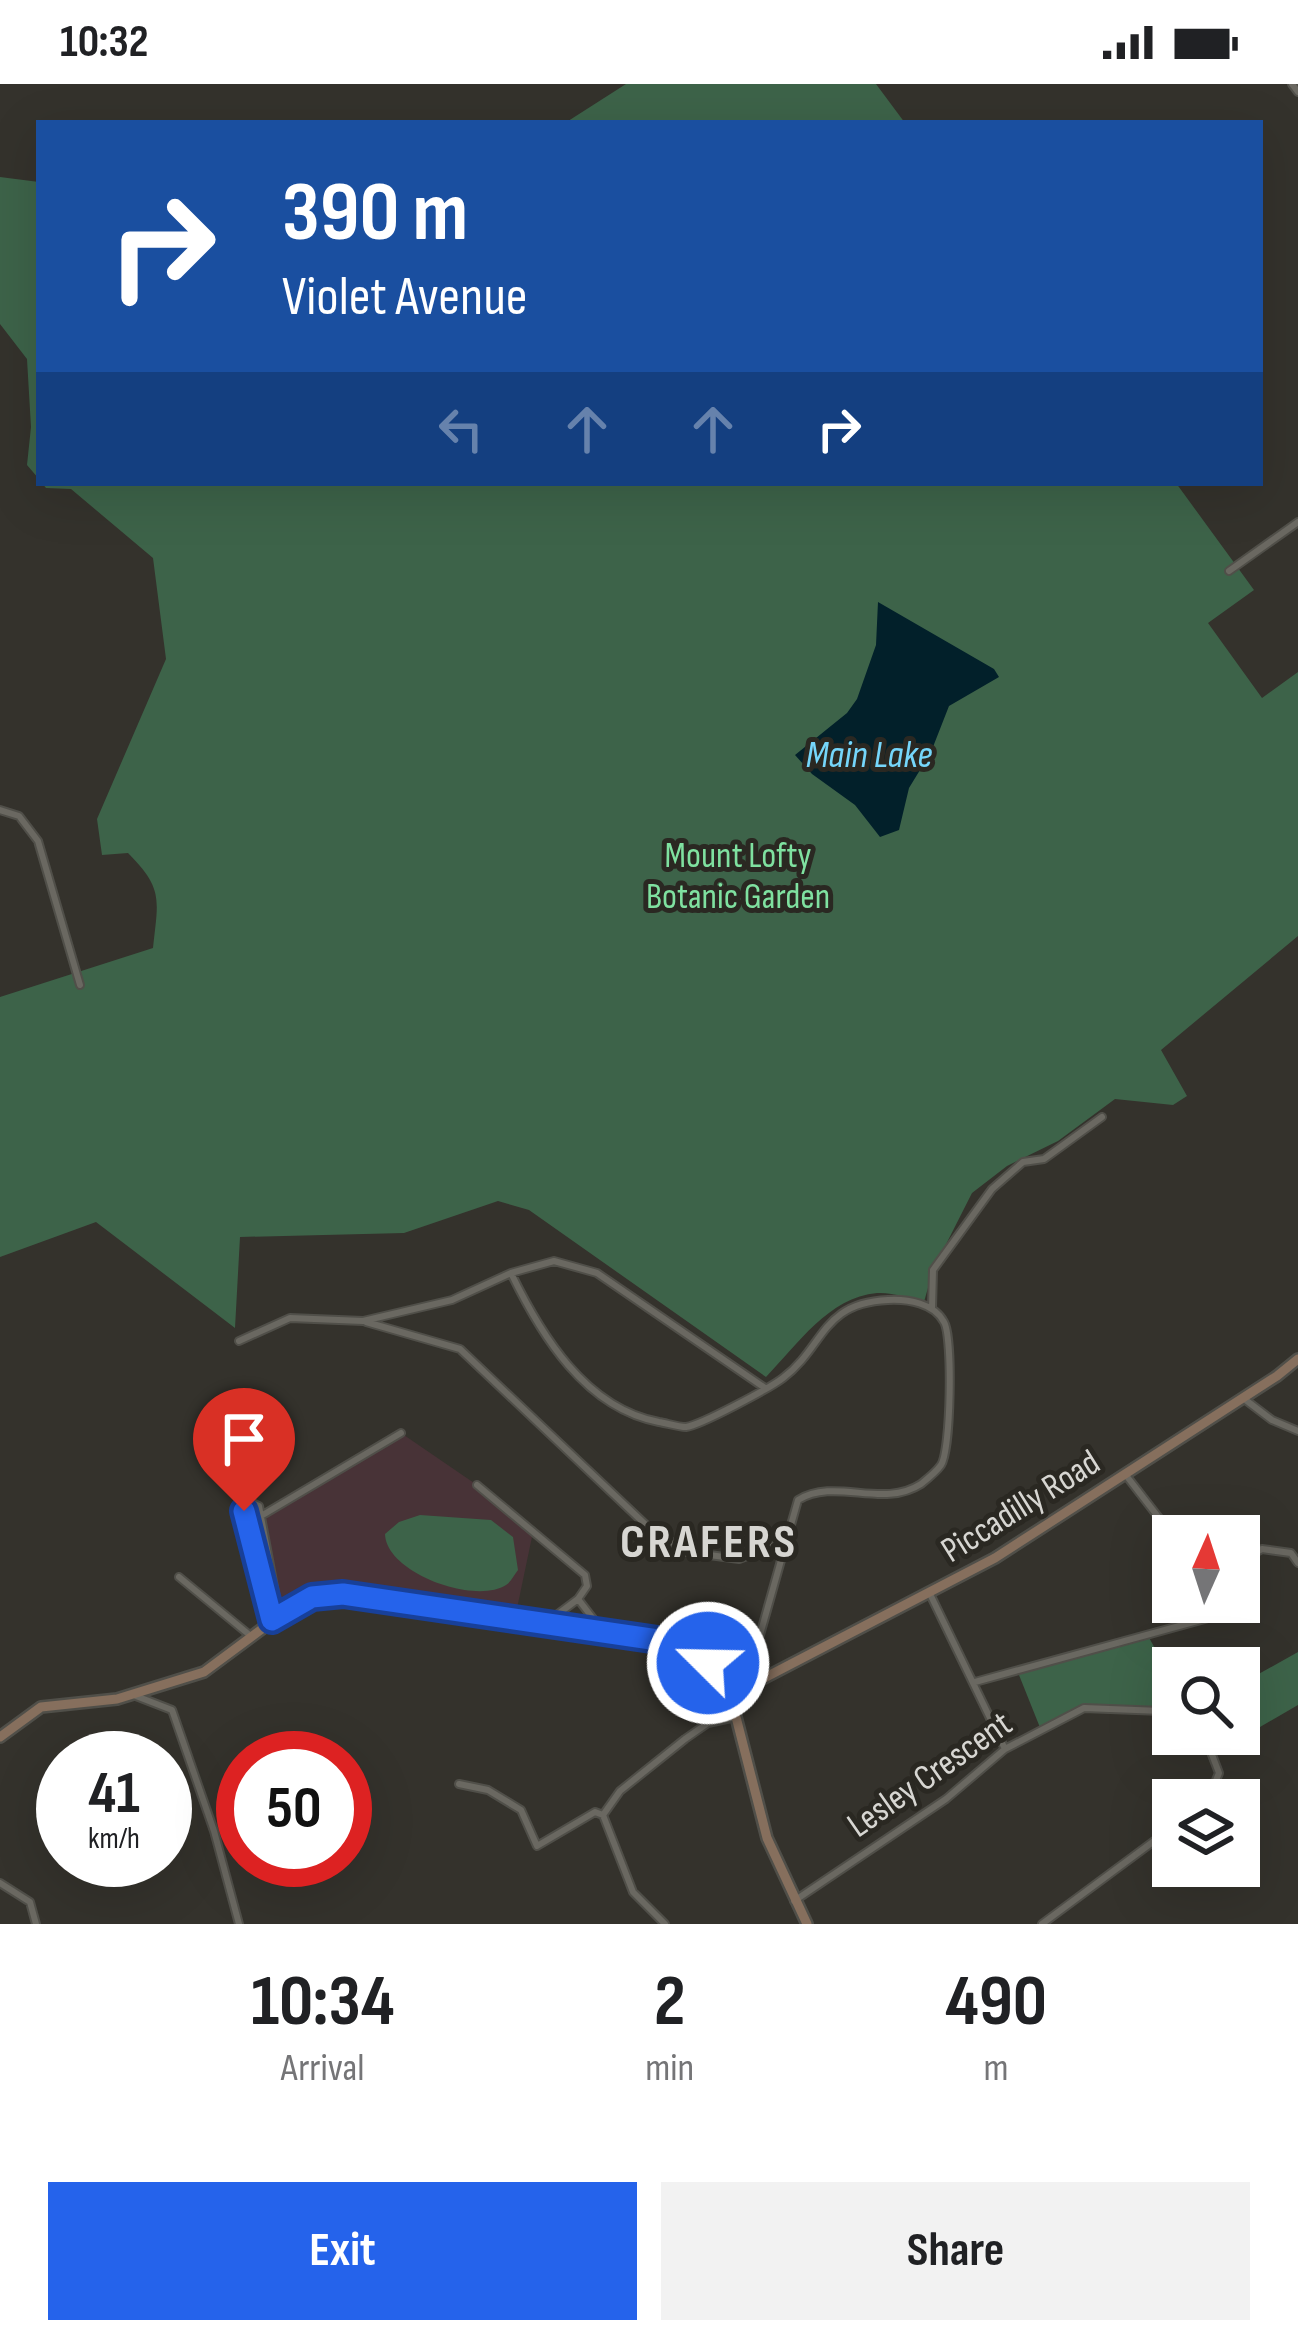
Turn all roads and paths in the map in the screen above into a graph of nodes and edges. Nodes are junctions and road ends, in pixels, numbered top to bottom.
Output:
1 (1292, 84) edge
2 (1298, 92) edge
3 (1298, 522) edge
4 (1229, 571) dead end
5 (0, 810) edge
6 (80, 985) dead end
7 (1102, 1117) dead end
8 (511, 1273) junction
9 (932, 1308) junction
10 (363, 1321) junction
11 (239, 1341) dead end
12 (1298, 1359) edge
13 (765, 1388) junction
14 (1244, 1398) junction
15 (1298, 1431) edge
16 (401, 1433) dead end
17 (1125, 1474) junction
18 (477, 1485) dead end
19 (1157, 1515) edge
20 (261, 1516) junction
21 (784, 1541) junction
22 (1260, 1550) edge
23 (1298, 1563) edge
24 (179, 1576) dead end
25 (930, 1594) junction
26 (578, 1599) junction
27 (276, 1617) junction
28 (547, 1623) junction
29 (1190, 1623) edge
30 (603, 1631) junction
31 (252, 1637) junction
32 (726, 1676) junction
33 (758, 1678) junction
34 (975, 1682) junction
35 (740, 1692) junction
36 (133, 1694) junction
37 (727, 1698) junction
38 (1152, 1711) edge
39 (736, 1717) junction
40 (0, 1737) edge
41 (1005, 1749) junction
42 (460, 1784) dead end
43 (603, 1815) junction
44 (1152, 1843) edge
45 (0, 1882) edge
46 (794, 1901) junction
47 (36, 1924) edge
48 (239, 1924) edge
49 (665, 1924) edge
50 (807, 1924) edge
51 (1042, 1924) edge

1 - 2 street
3 - 4 street
5 - 6 street
7 - 9 street
8 - 10 street
8 - 13 street
8 - 13 street
9 - 13 street
9 - 21 street
10 - 11 street
10 - 21 street
12 - 14 main road, Piccadilly Road
14 - 15 street
14 - 17 main road, Piccadilly Road
16 - 20 street
17 - 19 street
17 - 25 main road, Piccadilly Road
18 - 26 street
20 - 27 street
20 - 27 street
21 - 33 street
22 - 23 street
24 - 31 street
25 - 33 main road, Piccadilly Road
25 - 34 street
26 - 28 street
26 - 30 street
27 - 28 main road
27 - 31 main road
28 - 30 main road
29 - 34 street
30 - 32 main road
31 - 36 main road
32 - 33 main road
32 - 35 main road
32 - 37 main road
33 - 35 main road, Piccadilly Road
34 - 41 street
35 - 37 main road, Piccadilly Road
35 - 39 main road
36 - 40 main road
36 - 48 street
37 - 39 main road
38 - 41 street, Lesley Crescent
39 - 43 street
39 - 46 main road
41 - 46 street, Lesley Crescent
42 - 43 street
43 - 49 street
44 - 51 street
45 - 47 street
46 - 50 main road

